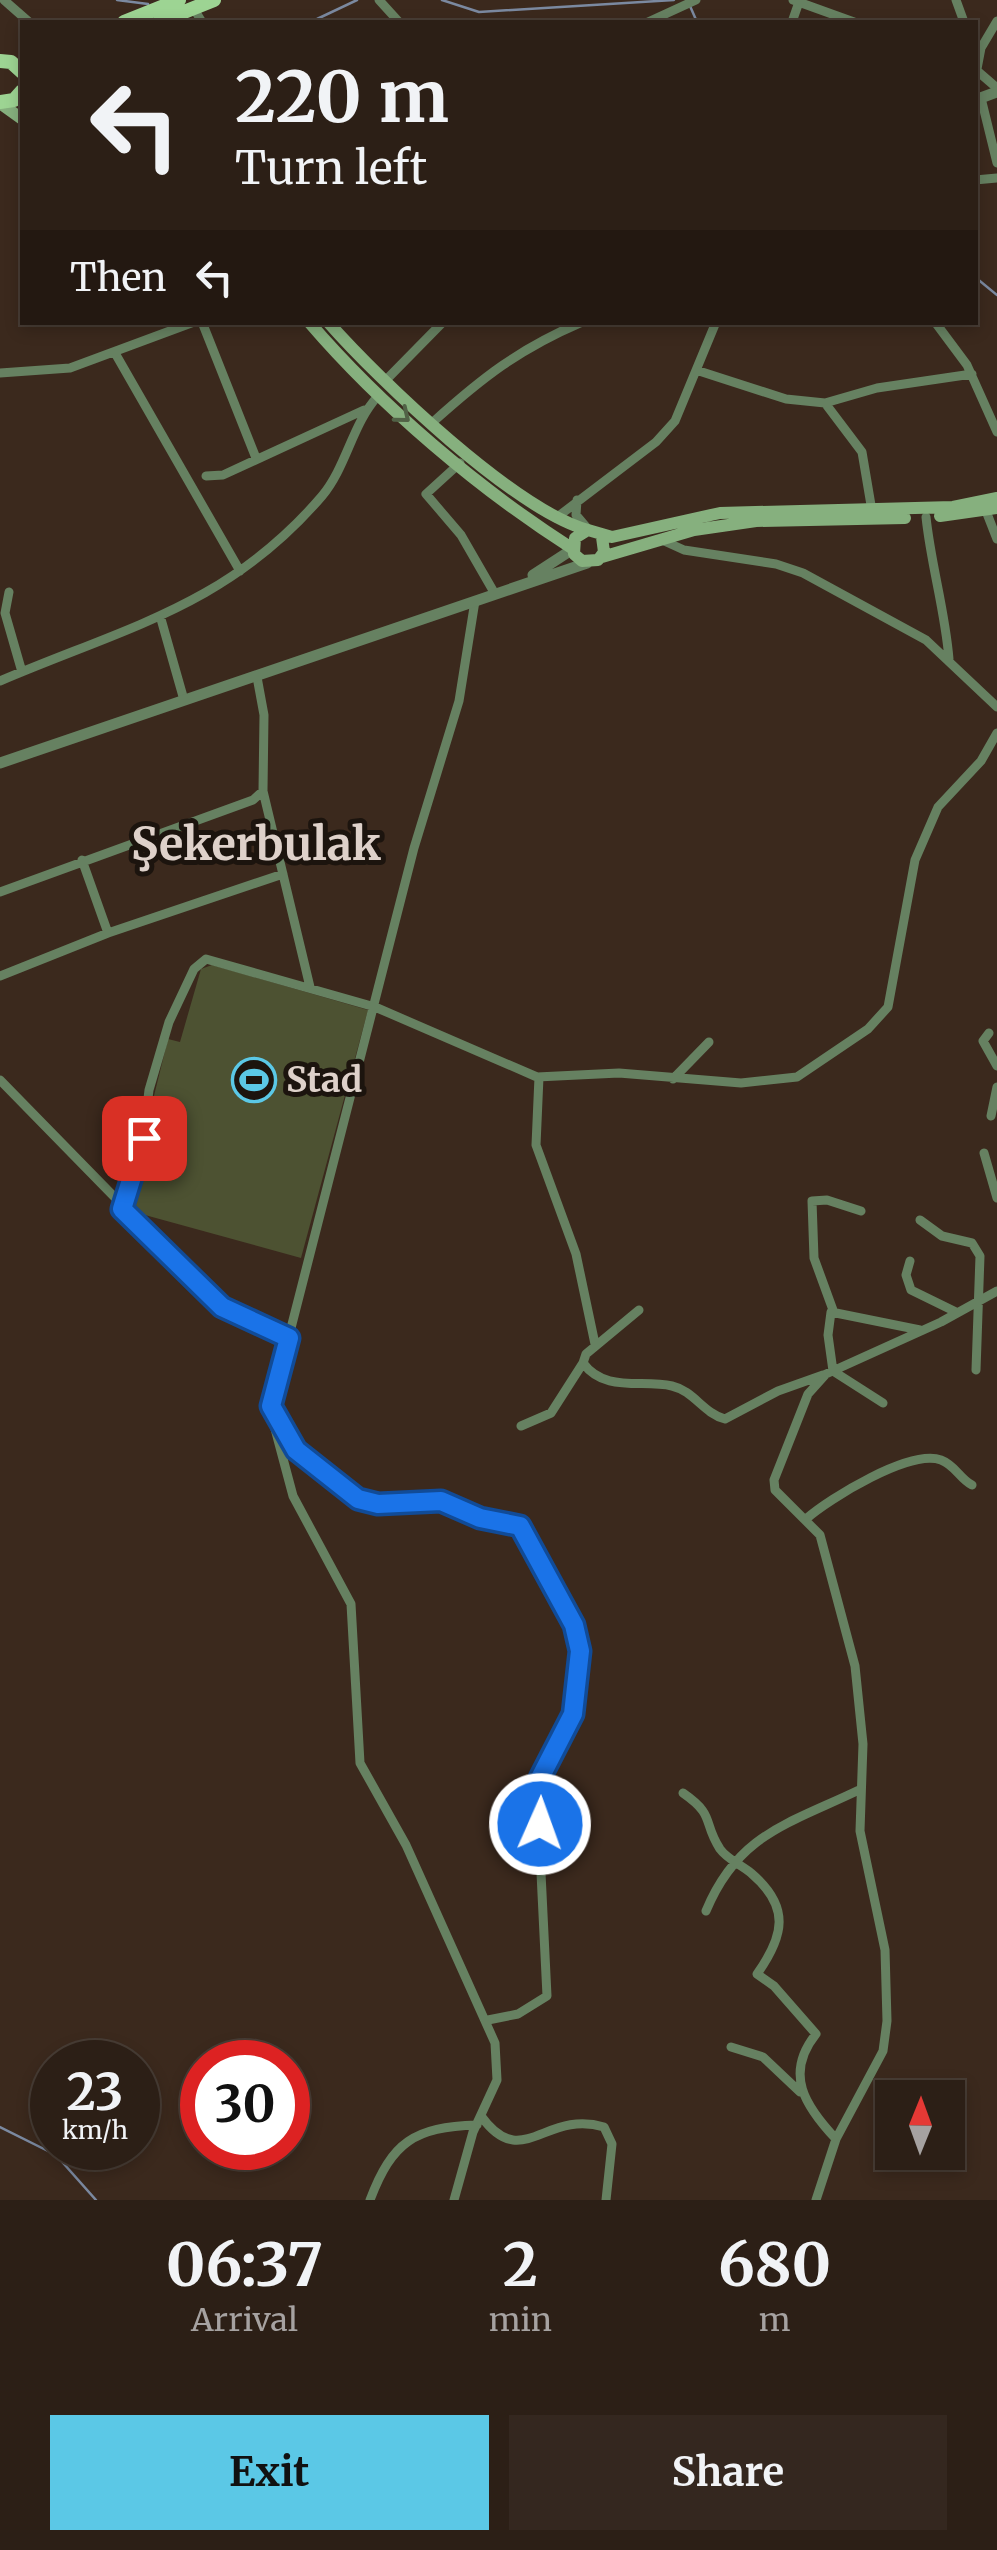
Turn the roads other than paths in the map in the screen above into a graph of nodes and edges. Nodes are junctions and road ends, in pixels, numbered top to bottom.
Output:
1 (4, 0) edge
2 (179, 0) edge
3 (214, 0) edge
4 (379, 0) edge
5 (696, 0) edge
6 (797, 2) edge
7 (161, 3) edge
8 (198, 16) edge
9 (27, 20) edge
10 (128, 20) edge
11 (172, 20) edge
12 (397, 20) edge
13 (652, 20) edge
14 (848, 20) edge
15 (997, 21) edge
16 (978, 44) edge
17 (978, 71) edge
18 (997, 90) edge
19 (978, 99) edge
20 (997, 163) edge
21 (186, 325) edge
22 (203, 325) edge
23 (312, 325) edge
24 (331, 325) edge
25 (440, 325) edge
26 (575, 325) edge
27 (715, 325) edge
28 (937, 325) edge
29 (115, 353) junction
30 (699, 370) junction
31 (0, 373) edge
32 (972, 374) junction
33 (385, 381) junction
34 (378, 396) junction
35 (826, 403) junction
36 (366, 408) junction
37 (433, 422) junction
38 (997, 432) edge
39 (256, 458) junction
40 (460, 463) junction
41 (206, 476) dead end
42 (997, 498) edge
43 (577, 500) junction
44 (992, 509) edge
45 (872, 511) junction
46 (926, 517) junction
47 (556, 518) junction
48 (588, 530) junction
49 (602, 537) junction
50 (997, 539) edge
51 (662, 540) junction
52 (572, 548) junction
53 (602, 556) junction
54 (587, 563) junction
55 (240, 571) junction
56 (10, 592) dead end
57 (501, 592) junction
58 (475, 601) junction
59 (161, 620) junction
60 (948, 659) junction
61 (22, 672) junction
62 (257, 678) junction
63 (0, 681) edge
64 (184, 700) junction
65 (997, 706) edge
66 (997, 733) edge
67 (0, 763) edge
68 (264, 791) junction
69 (82, 860) junction
70 (283, 874) junction
71 (0, 892) edge
72 (108, 933) junction
73 (0, 976) edge
74 (310, 986) junction
75 (375, 1007) junction
76 (989, 1033) dead end
77 (709, 1042) dead end
78 (997, 1066) edge
79 (539, 1077) junction
80 (674, 1079) junction
81 (0, 1080) edge
82 (997, 1087) edge
83 (991, 1116) dead end
84 (984, 1153) dead end
85 (997, 1198) edge
86 (122, 1209) junction
87 (860, 1211) dead end
88 (920, 1220) dead end
89 (910, 1261) dead end
90 (997, 1291) edge
91 (982, 1296) junction
92 (639, 1310) dead end
93 (833, 1310) junction
94 (956, 1312) junction
95 (922, 1331) junction
96 (289, 1338) junction
97 (595, 1344) junction
98 (583, 1363) junction
99 (976, 1370) dead end
100 (830, 1372) junction
101 (883, 1402) dead end
102 (271, 1406) junction
103 (522, 1426) dead end
104 (972, 1484) dead end
105 (806, 1519) junction
106 (859, 1790) junction
107 (682, 1792) dead end
108 (732, 1860) junction
109 (706, 1911) dead end
110 (488, 2020) junction
111 (731, 2047) dead end
112 (802, 2094) junction
113 (479, 2121) junction
114 (836, 2139) junction
115 (370, 2200) edge
116 (454, 2200) edge
117 (606, 2200) edge
118 (816, 2200) edge

1 - 9 street
2 - 7 main road
3 - 8 main road
4 - 12 street
5 - 13 street
6 - 14 street
7 - 10 main road
8 - 11 main road
15 - 16 street
17 - 18 street
18 - 19 street
19 - 20 street
21 - 29 street
22 - 39 street
23 - 34 main road
24 - 33 main road
25 - 33 street
26 - 37 street
27 - 30 street
28 - 32 street
29 - 31 street
29 - 55 street
30 - 35 street
30 - 43 street
32 - 35 street
32 - 38 street
33 - 37 main road
34 - 36 street
34 -> 40 main road
35 - 45 street
36 - 39 street
36 - 55 street
37 - 47 main road
39 - 41 street
40 - 52 main road
40 - 57 street
42 - 45 main road
43 - 47 street
43 - 48 street
44 - 46 main road
44 - 50 street
45 - 49 main road
46 - 51 main road
46 - 60 street
47 - 48 main road
48 - 49 main road
48 - 52 main road
49 - 53 main road
51 - 53 main road
51 - 60 street
52 - 54 main road
52 - 57 street
53 - 54 main road
54 - 57 street
55 - 59 street
56 - 61 street
57 - 58 street
58 - 62 street
58 - 75 street
59 - 61 street
59 - 64 street
60 - 65 street
61 - 63 street
62 - 64 street
62 - 68 street
64 - 67 street
66 - 80 street
68 - 69 street
68 - 70 street
69 - 71 street
69 - 72 street
70 - 72 street
70 - 74 street
72 - 73 street
74 - 75 street
74 - 86 street
75 - 79 street
75 - 96 street
76 - 78 street
77 - 80 street
79 - 80 street
79 - 97 street
81 - 86 street
82 - 83 street
84 - 85 street
86 - 96 street
87 - 93 street
88 - 91 street
89 - 94 street
90 - 91 street
91 - 94 street
91 - 99 street
92 - 97 street
93 - 95 street
93 - 100 street
94 - 95 street
95 - 100 street
96 - 102 street
97 - 98 street
98 - 100 street
98 - 103 street
100 - 101 street
100 - 105 street
102 - 110 street
102 - 110 street
104 - 105 street
105 - 106 street
106 - 108 street
106 - 114 street
107 - 108 street
108 - 109 street
108 - 112 street
110 - 113 street
111 - 112 street
112 - 114 street
113 - 115 street
113 - 116 street
113 - 117 street
114 - 118 street

